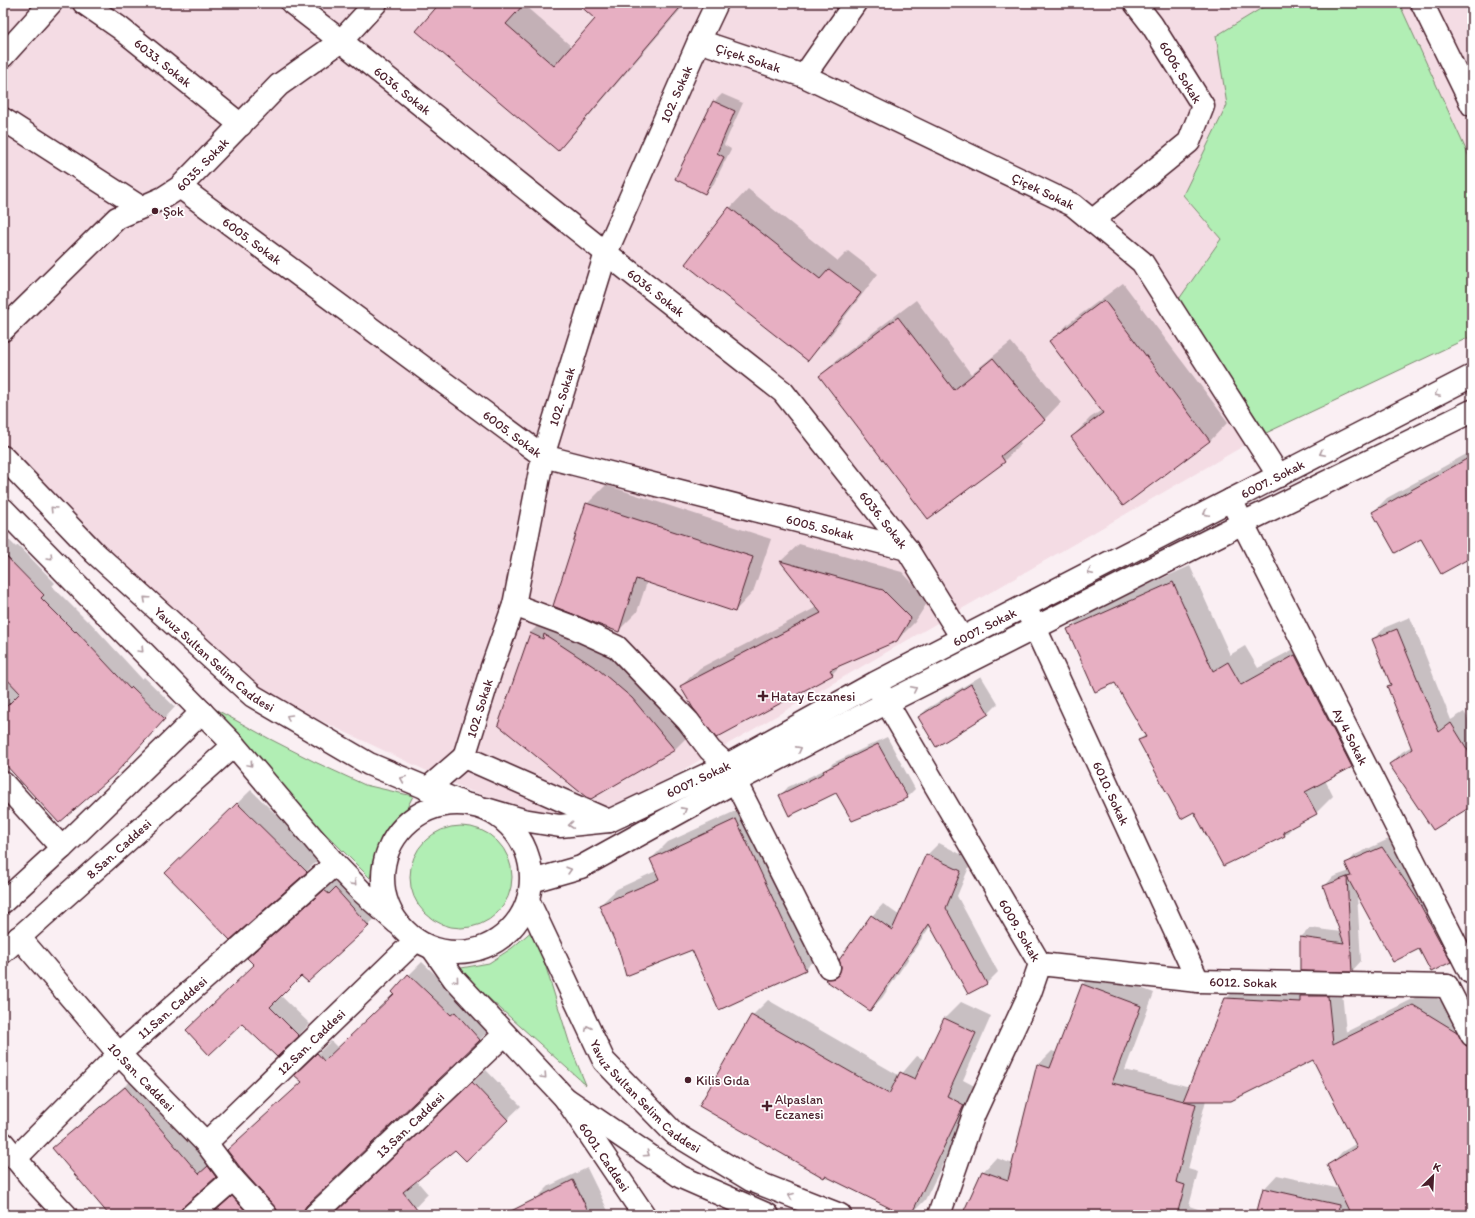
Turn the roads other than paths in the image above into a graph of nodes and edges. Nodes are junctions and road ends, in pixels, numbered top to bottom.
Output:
1 (51, 3) edge
2 (84, 3) edge
3 (292, 3) edge
4 (376, 3) edge
5 (717, 3) edge
6 (854, 3) edge
7 (1135, 3) edge
8 (1422, 3) edge
9 (699, 40) junction
10 (341, 41) junction
11 (3, 56) edge
12 (804, 76) junction
13 (1472, 104) edge
14 (3, 119) edge
15 (241, 124) junction
16 (180, 188) junction
17 (140, 207) junction
18 (1092, 221) junction
19 (606, 253) junction
20 (3, 330) edge
21 (1472, 376) edge
22 (1472, 411) edge
23 (543, 456) junction
24 (3, 457) edge
25 (1279, 476) junction
26 (1231, 500) junction
27 (3, 508) edge
28 (1243, 523) junction
29 (907, 549) junction
30 (514, 605) junction
31 (1025, 606) junction
32 (1035, 628) junction
33 (962, 638) junction
34 (875, 683) junction
35 (886, 703) junction
36 (202, 712) junction
37 (234, 745) junction
38 (464, 757) junction
39 (731, 773) junction
40 (3, 783) edge
41 (426, 789) junction
42 (476, 806) junction
43 (610, 821) junction
44 (62, 848) junction
45 (335, 864) junction
46 (530, 891) junction
47 (3, 902) edge
48 (397, 923) junction
49 (19, 937) junction
50 (425, 944) junction
51 (3, 952) edge
52 (1040, 964) junction
53 (829, 967) dead end
54 (1471, 972) edge
55 (1198, 981) junction
56 (1447, 986) junction
57 (505, 1034) junction
58 (1472, 1035) edge
59 (118, 1054) junction
60 (565, 1098) junction
61 (206, 1143) junction
62 (9, 1150) edge
63 (233, 1179) junction
64 (66, 1215) edge
65 (192, 1215) edge
66 (266, 1215) edge
67 (315, 1215) edge
68 (644, 1215) edge
69 (768, 1215) edge
70 (840, 1215) edge
71 (939, 1215) edge

1 - 11 street
2 - 15 street, 6033. Sokak
3 - 10 street, 6036. Sokak
4 - 10 street, 6035. Sokak
5 - 9 street, 102. Sokak
6 - 12 street
7 - 18 street, 6006. Sokak
8 - 13 street
9 - 12 street, Çiçek Sokak
9 - 19 street, 102. Sokak
10 - 15 street, 6035. Sokak
10 - 19 street, 6036. Sokak
12 - 18 street, Çiçek Sokak
14 - 17 street
15 - 16 street, 6035. Sokak
16 - 17 street, 6035. Sokak
16 - 23 street, 6005. Sokak
17 - 20 street, 6035. Sokak
18 - 25 street, Çiçek Sokak
19 - 23 street, 102. Sokak
19 - 29 street, 6036. Sokak
21 -> 25 street, 6007. Sokak
22 - 28 street, 6007. Sokak
23 - 29 street, 6005. Sokak
23 - 30 street, 102. Sokak
41 -> 24 street, Yavuz Sultan Selim Caddesi
25 - 26 street, 6007. Sokak
26 - 28 street, Ay 4 Sokak
26 -> 31 street, 6007. Sokak
27 -> 36 street
28 - 32 street, 6007. Sokak
28 - 54 street, Ay 4 Sokak
29 - 33 street, 6036. Sokak
30 - 38 street, 102. Sokak
30 - 39 street
31 - 32 street, 6010. Sokak
31 - 33 street, 6007. Sokak
35 -> 32 street, 6007. Sokak
32 - 55 street, 6010. Sokak
33 - 34 street, 6007. Sokak
34 - 35 street, 6009. Sokak
34 - 39 street, 6007. Sokak
39 -> 35 street, 6007. Sokak
35 - 52 street, 6009. Sokak
36 - 37 street
36 - 44 street
37 -> 45 street
37 - 49 street, 8.San. Caddesi
38 - 41 street
38 - 43 street
39 - 43 street, 6007. Sokak
46 -> 39 street, 6007. Sokak
39 - 53 street
40 - 44 street
41 - 42 street, Yavuz Sultan Selim Caddesi
43 -> 42 street, 6007. Sokak
42 - 46 street, Yavuz Sultan Selim Caddesi
42 - 48 street
44 - 47 street
45 -> 48 street
45 - 59 street, 11.San. Caddesi
46 - 50 street
70 -> 46 street, Yavuz Sultan Selim Caddesi
48 - 50 street
49 - 51 street, 8.San. Caddesi
49 - 59 street, 10.San. Caddesi
50 -> 57 street
50 - 61 street, 12.San. Caddesi
52 - 55 street, 6012. Sokak
52 - 71 street, 6009. Sokak
54 - 56 street
55 - 56 street, 6012. Sokak
56 - 58 street
57 -> 60 street
57 - 67 street, 13.San. Caddesi
59 - 61 street, 10.San. Caddesi
59 - 62 street, 11.San. Caddesi
60 - 68 street, 6001. Caddesi
60 -> 69 street
61 - 63 street, 10.San. Caddesi
62 - 64 street
63 - 65 street
63 - 66 street, 10.San. Caddesi

